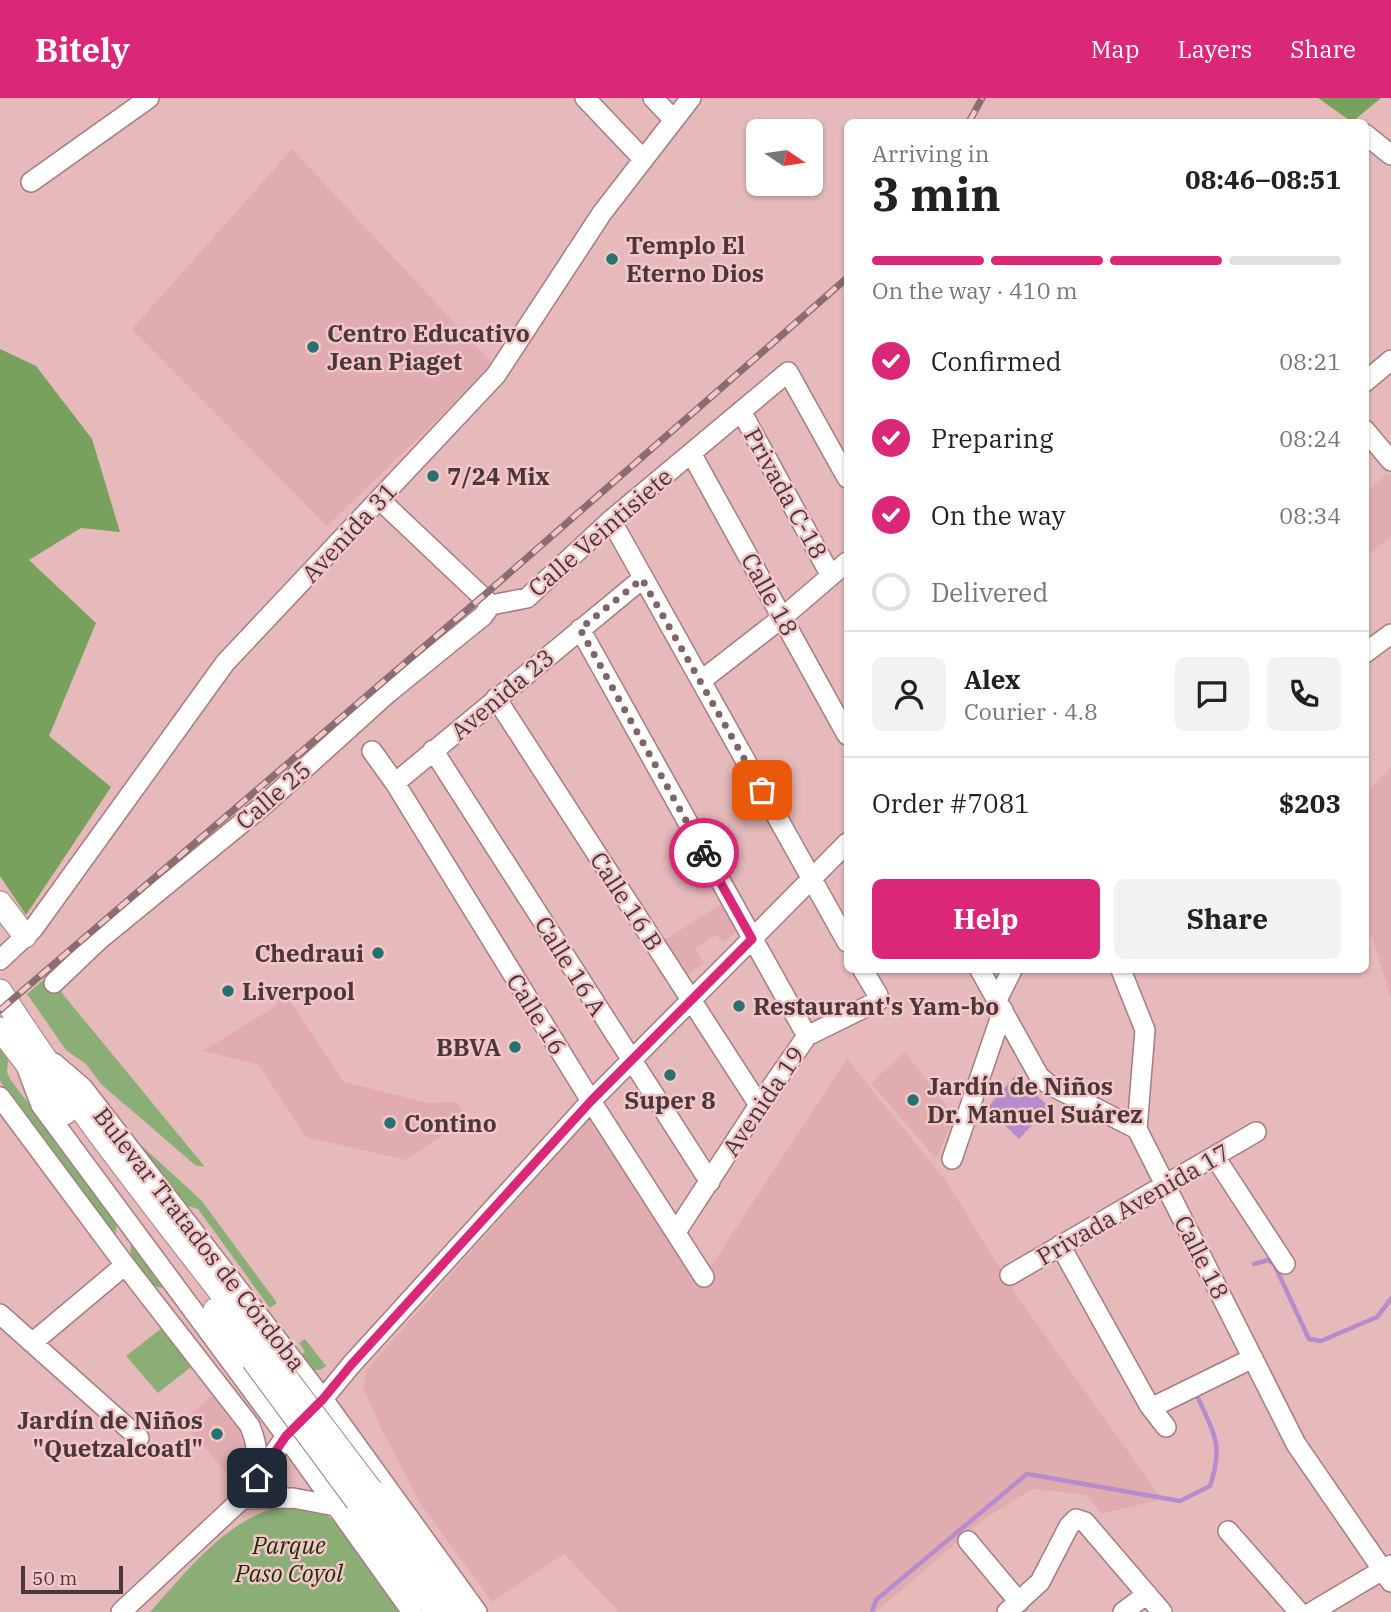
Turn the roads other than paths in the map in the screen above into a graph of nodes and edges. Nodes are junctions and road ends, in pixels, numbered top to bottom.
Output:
1 (149, 98) edge
2 (585, 98) edge
3 (653, 98) edge
4 (691, 98) edge
5 (673, 119) junction
6 (1369, 137) edge
7 (1391, 155) edge
8 (643, 159) junction
9 (31, 182) dead end
10 (1391, 360) edge
11 (1369, 379) edge
12 (741, 411) junction
13 (1369, 435) edge
14 (691, 453) junction
15 (1391, 461) edge
16 (844, 473) edge
17 (380, 500) junction
18 (611, 520) junction
19 (844, 565) edge
20 (831, 576) junction
21 (642, 579) junction
22 (491, 606) junction
23 (783, 617) junction
24 (580, 629) junction
25 (1391, 634) edge
26 (1369, 650) edge
27 (702, 680) junction
28 (496, 698) junction
29 (844, 729) edge
30 (433, 750) junction
31 (372, 751) dead end
32 (395, 783) junction
33 (844, 846) edge
34 (811, 878) junction
35 (0, 903) edge
36 (25, 936) junction
37 (844, 937) edge
38 (752, 939) junction
39 (1, 960) edge
40 (865, 973) edge
41 (982, 973) edge
42 (1011, 973) edge
43 (1122, 973) edge
44 (54, 983) dead end
45 (0, 991) edge
46 (690, 999) junction
47 (1000, 1005) junction
48 (0, 1029) edge
49 (807, 1036) junction
50 (29, 1052) junction
51 (631, 1060) junction
52 (0, 1097) edge
53 (591, 1101) junction
54 (758, 1105) junction
55 (1137, 1129) junction
56 (1256, 1132) dead end
57 (1215, 1157) junction
58 (952, 1159) dead end
59 (710, 1182) junction
60 (1165, 1186) junction
61 (128, 1223) junction
62 (676, 1232) junction
63 (1060, 1245) junction
64 (1285, 1264) dead end
65 (125, 1265) junction
66 (1010, 1275) dead end
67 (704, 1277) dead end
68 (182, 1298) junction
69 (153, 1300) junction
70 (0, 1314) edge
71 (32, 1343) junction
72 (1253, 1358) junction
73 (323, 1399) junction
74 (1149, 1405) junction
75 (1166, 1427) dead end
76 (139, 1438) dead end
77 (291, 1444) junction
78 (242, 1499) junction
79 (354, 1499) junction
80 (1228, 1531) dead end
81 (968, 1541) dead end
82 (1388, 1573) edge
83 (1147, 1594) junction
84 (1013, 1607) edge
85 (121, 1612) edge
86 (412, 1612) edge
87 (436, 1612) edge
88 (460, 1612) edge
89 (477, 1612) edge
90 (1123, 1612) edge
91 (1162, 1612) edge
92 (1299, 1612) edge
93 (1312, 1612) edge

1 - 9 street
2 - 8 street
3 - 5 street
4 - 5 street, Avenida 31
5 - 8 street, Avenida 31
6 - 7 street
8 - 17 street, Avenida 31
10 - 11 street
12 - 14 street, Calle Veintisiete
12 - 16 street, Calle Veintisiete
12 - 20 street, Privada C-18
13 - 15 street
14 - 18 street, Calle Veintisiete
14 - 23 street, Calle 18
17 - 22 street
17 - 36 street, Avenida 31
18 - 21 street
18 - 22 street, Calle Veintisiete
19 - 20 street
20 - 23 street
21 - 24 street, Avenida 23
21 - 27 street
22 - 44 street, Calle 25
23 - 27 street
23 - 29 street, Calle 18
24 - 28 street, Avenida 23
24 - 38 street
25 - 26 street
27 - 34 street
28 - 30 street, Avenida 23
28 - 46 street, Calle 16 B
30 - 32 street, Avenida 23
30 - 51 street, Calle 16 A
31 - 32 street, Calle 16
32 - 53 street, Calle 16
33 - 34 street
34 - 37 street
34 - 38 street
35 - 36 main road
36 - 39 street, Avenida 31
38 - 46 street
38 - 49 street
40 - 49 street, Avenida 19
41 - 47 street
42 - 47 street
43 - 55 street
45 - 50 main road, Bulevar Tratados de Córdoba
46 - 51 street
46 - 54 street, Calle 16 B
47 - 55 street
47 - 58 street
48 - 50 main road, Bulevar Tratados de Córdoba
49 - 54 street, Avenida 19
50 - 61 street, Bulevar Tratados de Córdoba
50 - 73 street, Bulevar Tratados de Córdoba
50 - 79 main road, Bulevar Tratados de Córdoba, bridge
51 - 53 street
51 - 59 street, Calle 16 A
52 - 65 street
53 - 62 street, Calle 16
53 - 73 street
54 - 59 street, Avenida 19
55 - 60 street, Calle 18
56 - 57 street, Privada Avenida 17
57 - 60 street, Privada Avenida 17
57 - 64 street
59 - 62 street, Avenida 19
60 - 63 street, Privada Avenida 17
60 - 72 street, Calle 18
61 - 65 street
61 - 68 street, Bulevar Tratados de Córdoba
62 - 67 street, Calle 16
63 - 66 street, Privada Avenida 17
63 - 74 street
65 - 69 street
65 - 71 street
68 - 69 street
68 - 77 street, Bulevar Tratados de Córdoba
69 - 78 street
70 - 71 street
71 - 76 street
72 - 74 street
72 - 82 street, Calle 18
73 - 77 street
73 - 89 street, Bulevar Tratados de Córdoba
74 - 75 street
77 - 78 street
77 - 79 street, Bulevar Tratados de Córdoba
78 - 79 street
78 - 85 street
79 - 86 street, Bulevar Tratados de Córdoba
79 - 87 main road, Bulevar Tratados de Córdoba
79 - 88 main road, Bulevar Tratados de Córdoba
80 - 92 street
81 - 84 street
82 - 93 street
83 - 84 street
83 - 90 street
83 - 91 street

